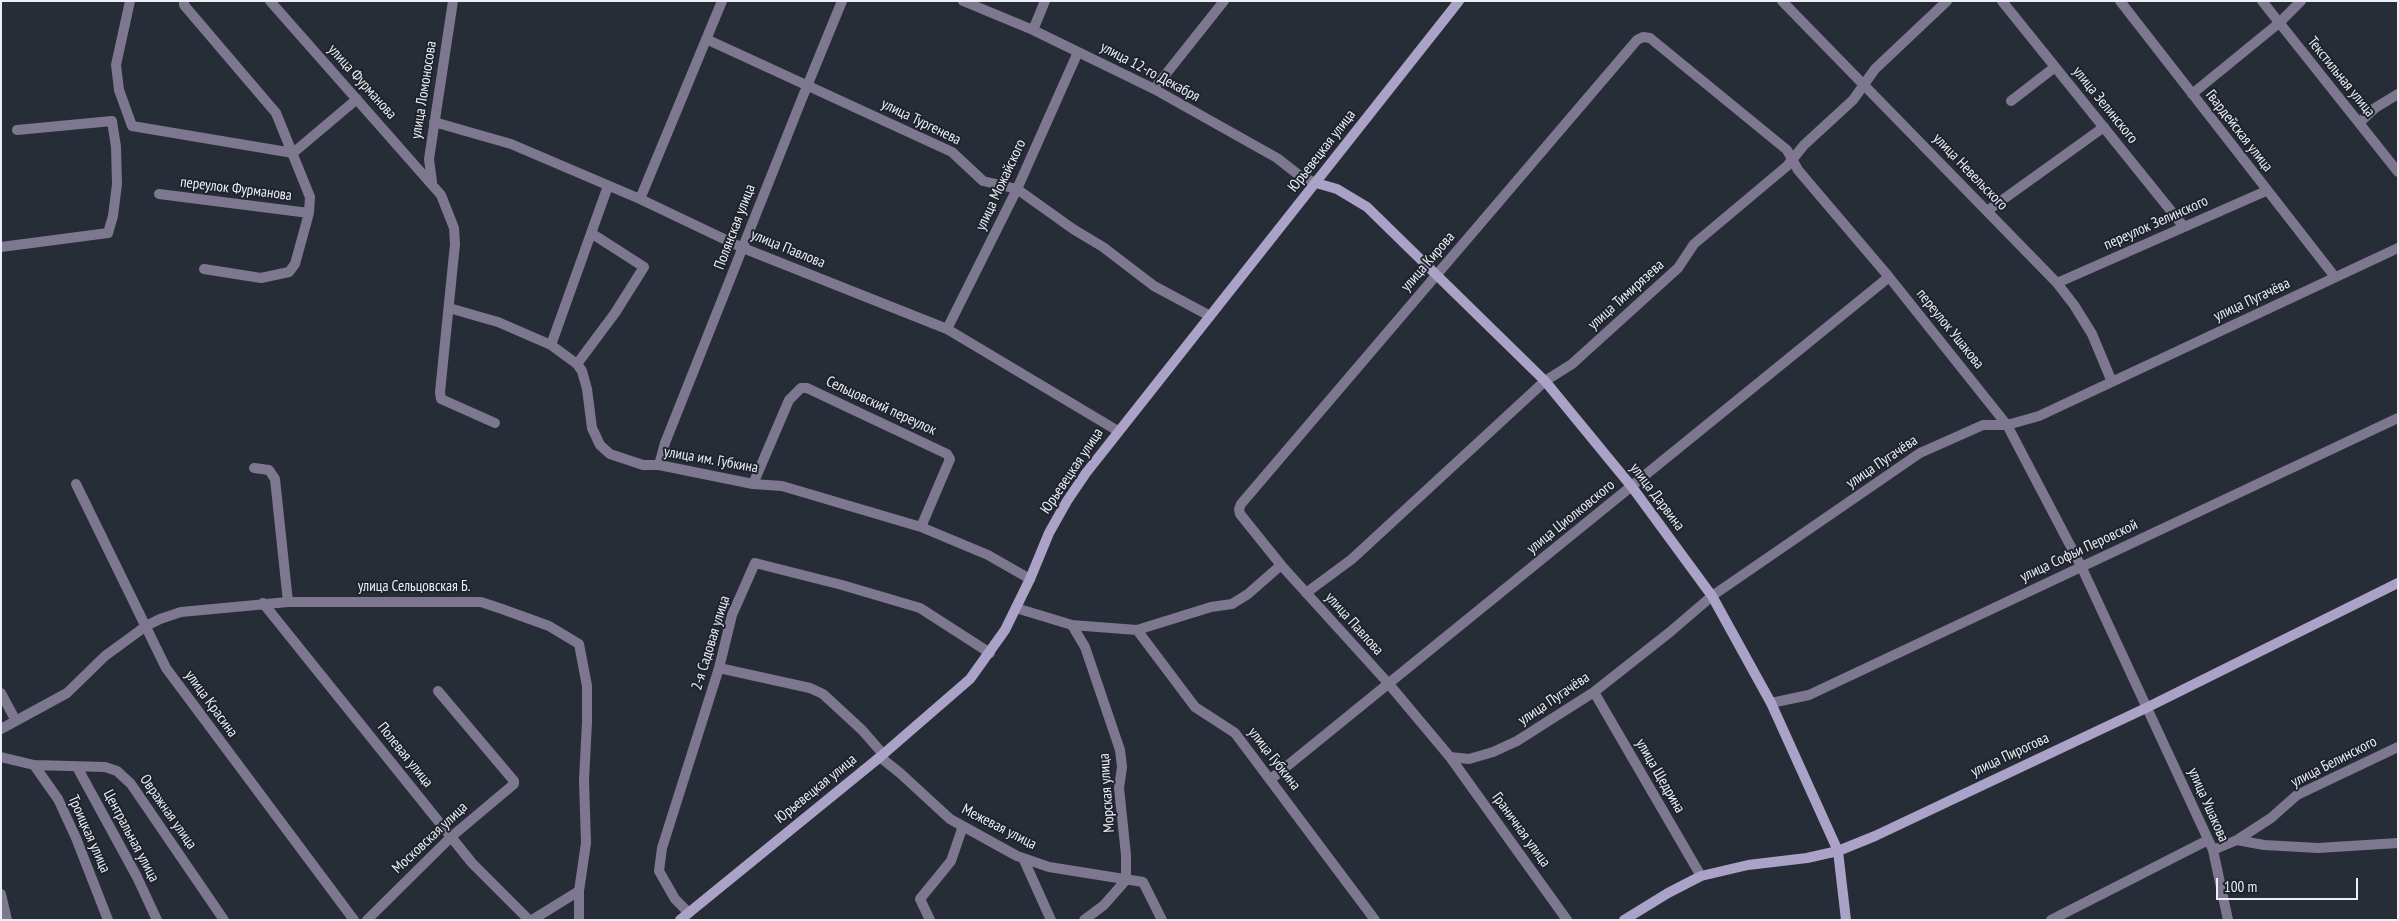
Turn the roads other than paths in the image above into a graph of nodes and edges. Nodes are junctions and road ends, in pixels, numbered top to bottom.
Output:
1 (130, 1) edge
2 (184, 1) edge
3 (270, 1) edge
4 (453, 1) edge
5 (722, 1) edge
6 (842, 1) edge
7 (963, 1) edge
8 (1045, 1) edge
9 (1224, 1) edge
10 (1459, 1) edge
11 (1782, 1) edge
12 (1947, 1) edge
13 (2002, 1) edge
14 (2120, 1) edge
15 (2262, 1) edge
16 (2301, 1) edge
17 (2278, 22) junction
18 (1033, 30) junction
19 (1643, 36) joint
20 (706, 39) junction
21 (1078, 52) junction
22 (2056, 67) junction
23 (808, 84) junction
24 (1864, 84) junction
25 (1154, 89) junction
26 (2192, 94) junction
27 (2398, 94) edge
28 (357, 99) junction
29 (2011, 101) dead end
30 (434, 122) junction
31 (2359, 123) junction
32 (2104, 127) junction
33 (17, 130) dead end
34 (293, 153) junction
35 (1792, 160) junction
36 (2398, 172) edge
37 (433, 183) junction
38 (1316, 183) junction
39 (608, 186) junction
40 (1017, 189) junction
41 (2266, 191) junction
42 (159, 194) dead end
43 (640, 199) junction
44 (1987, 211) junction
45 (309, 213) junction
46 (2184, 227) junction
47 (592, 233) junction
48 (1, 247) edge
49 (744, 248) junction
50 (2398, 248) edge
51 (204, 269) dead end
52 (1437, 274) junction
53 (1889, 277) junction
54 (2334, 277) junction
55 (2057, 283) junction
56 (449, 308) junction
57 (1210, 316) junction
58 (947, 329) junction
59 (551, 345) junction
60 (577, 364) junction
61 (1545, 381) junction
62 (2112, 382) junction
63 (2398, 418) edge
64 (495, 423) dead end
65 (2007, 425) junction
66 (1118, 431) junction
67 (659, 465) junction
68 (254, 468) dead end
69 (76, 484) dead end
70 (753, 484) junction
71 (1632, 487) junction
72 (1239, 509) joint
73 (921, 527) junction
74 (1281, 565) junction
75 (2081, 566) junction
76 (1030, 579) junction
77 (2398, 583) edge
78 (1306, 593) junction
79 (1712, 596) junction
80 (288, 602) junction
81 (263, 603) junction
82 (1016, 608) junction
83 (1072, 625) junction
84 (146, 626) junction
85 (1137, 630) junction
86 (990, 653) junction
87 (720, 668) junction
88 (1388, 683) junction
89 (438, 691) dead end
90 (1, 692) edge
91 (1594, 692) junction
92 (1771, 703) junction
93 (2146, 708) junction
94 (16, 721) junction
95 (1, 729) edge
96 (2398, 747) edge
97 (881, 756) junction
98 (1, 757) edge
99 (1450, 757) junction
100 (34, 765) junction
101 (77, 767) junction
102 (1271, 778) junction
103 (963, 826) junction
104 (451, 837) junction
105 (2208, 840) junction
106 (2237, 840) junction
107 (2398, 843) edge
108 (2213, 850) junction
109 (1838, 851) junction
110 (1023, 858) junction
111 (1702, 876) junction
112 (1126, 880) junction
113 (579, 891) junction
114 (1, 894) edge
115 (688, 913) junction
116 (7, 920) edge
117 (108, 920) edge
118 (158, 920) edge
119 (224, 920) edge
120 (354, 920) edge
121 (367, 920) edge
122 (531, 920) edge
123 (579, 920) edge
124 (680, 920) edge
125 (930, 920) edge
126 (1051, 920) edge
127 (1084, 920) edge
128 (1162, 920) edge
129 (1375, 920) edge
130 (1567, 920) edge
131 (1624, 920) edge
132 (1846, 920) edge
133 (2051, 920) edge
134 (2228, 920) edge

1 - 34 street
2 - 34 street
3 - 28 street, улица Фурманова
4 - 30 street, улица Ломоносова
5 - 20 street
6 - 23 street, Полянская улица
7 - 18 street, улица 12-го Декабря
8 - 18 street
9 - 25 street
10 - 38 street, Юрьевецкая улица
11 - 24 street, улица Невельского
12 - 24 street, улица Тимирязева
13 - 22 street, улица Зелинского
14 - 26 street, Гвардейская улица
15 - 17 street, Текстильная улица
16 - 17 street
17 - 26 street
17 - 31 street, Текстильная улица
18 - 21 street, улица 12-го Декабря
19 - 35 street, переулок Ушакова
19 - 52 street, улица Кирова
20 - 23 street, улица Тургенева
20 - 43 street
21 - 25 street, улица 12-го Декабря
21 - 40 street, улица Можайского
22 - 29 street
22 - 32 street, улица Зелинского
23 - 40 street, улица Тургенева
23 - 49 street, Полянская улица
24 - 35 street, улица Тимирязева
24 - 44 street, улица Невельского
25 - 38 street, улица 12-го Декабря
26 - 41 street, Гвардейская улица
27 - 31 street
28 - 34 street
28 - 37 street, улица Фурманова
30 - 37 street, улица Ломоносова
30 - 39 street, улица Павлова
31 - 36 street, Текстильная улица
32 - 44 street
32 - 46 street, улица Зелинского
33 - 48 street
34 - 45 street
35 - 53 street, переулок Ушакова
35 - 61 street, улица Тимирязева
37 - 56 street
38 - 52 street, улица Дарвина
38 - 57 street, Юрьевецкая улица
39 - 43 street, улица Павлова
39 - 47 street
40 - 57 street, улица Тургенева
40 - 58 street, улица Можайского
41 - 46 street, переулок Зелинского
41 - 54 street, Гвардейская улица
42 - 45 street, переулок Фурманова
43 - 49 street, улица Павлова
44 - 55 street, улица Невельского
45 - 51 street
46 - 55 street, переулок Зелинского
47 - 59 street
47 - 60 street
49 - 58 street, улица Павлова
49 - 67 street, Полянская улица
50 - 54 street, улица Пугачёва
52 - 61 street, улица Дарвина
52 - 72 street, улица Кирова
53 - 65 street, переулок Ушакова
53 - 71 street, улица Циолковского
54 - 62 street, улица Пугачёва
55 - 62 street, улица Невельского
56 - 59 street
56 - 64 street
57 - 66 street, Юрьевецкая улица
58 - 66 street, улица Павлова
59 - 60 street
60 - 67 street, улица им. Губкина
61 - 71 street, улица Дарвина
61 - 78 street, улица Тимирязева
62 - 65 street, улица Пугачёва
63 - 75 street, улица Софьи Перовской
65 - 75 street, переулок Ушакова
65 - 79 street, улица Пугачёва
66 - 76 street, Юрьевецкая улица
67 - 70 street, улица им. Губкина
68 - 80 street
69 - 84 street, улица Красина
70 - 73 street, улица им. Губкина
70 - 73 street, Сельцовский переулок
71 - 79 street, улица Дарвина
71 - 88 street, улица Циолковского
72 - 74 street, улица Павлова
73 - 76 street, улица им. Губкина
74 - 78 street, улица Павлова
74 - 85 street
75 - 92 street, улица Софьи Перовской
75 - 93 street, переулок Ушакова
76 - 82 street, Юрьевецкая улица
77 - 93 street, улица Пирогова
78 - 88 street, улица Павлова
79 - 91 street, улица Пугачёва
79 - 92 street, улица Дарвина
80 - 81 street, улица Сельцовская Б.
80 - 113 street, улица Сельцовская Б.
81 - 84 street, улица Сельцовская Б.
81 - 104 street, Полевая улица
82 - 83 street
82 - 86 street, Юрьевецкая улица
83 - 85 street
83 - 112 street, Морская улица
84 - 94 street, улица Сельцовская Б.
84 - 120 street, улица Красина
85 - 102 street, улица Губкина
86 - 87 street, 2-я Садовая улица
86 - 97 street, Юрьевецкая улица
87 - 97 street, Межевая улица
87 - 115 street, 2-я Садовая улица
88 - 99 street, улица Павлова
88 - 102 street, улица Циолковского
89 - 104 street, Московская улица
90 - 94 street
91 - 99 street, улица Пугачёва
91 - 111 street, улица Щедрина
92 - 109 street, улица Дарвина
93 - 105 street, улица Ушакова
93 - 109 street, улица Пирогова
94 - 95 street, улица Сельцовская Б.
96 - 106 street, улица Белинского
97 - 103 street, Межевая улица
97 - 115 street, Юрьевецкая улица
98 - 100 street, Овражная улица
99 - 130 street, Граничная улица
100 - 101 street, Овражная улица
100 - 117 street, Троицкая улица
101 - 118 street, Центральная улица
101 - 119 street, Овражная улица
102 - 129 street, улица Губкина
103 - 110 street, Межевая улица
103 - 125 street
104 - 121 street, Московская улица
104 - 122 street, Полевая улица
105 - 108 street, улица Ушакова
105 - 133 street
106 - 107 street
106 - 108 street, улица Белинского
108 - 134 street, улица Ушакова
109 - 111 street, улица Пирогова
109 - 132 street, улица Дарвина
110 - 112 street, Межевая улица
110 - 126 street
111 - 131 street, улица Пирогова
112 - 127 street
112 - 128 street, Межевая улица
113 - 122 street
113 - 123 street, улица Сельцовская Б.
114 - 116 street
115 - 124 street, Юрьевецкая улица

